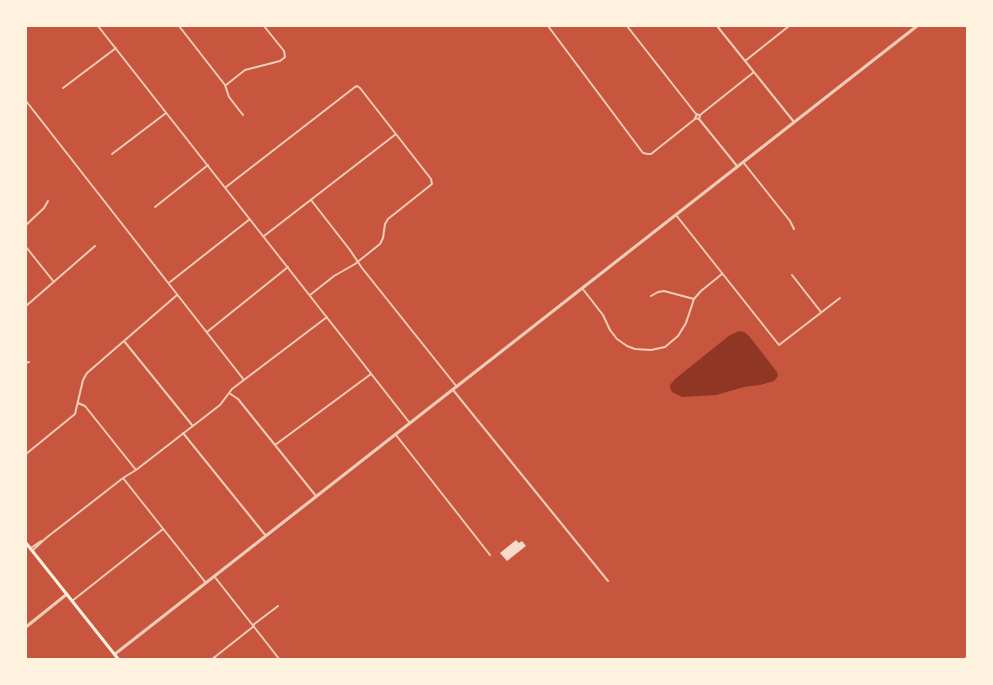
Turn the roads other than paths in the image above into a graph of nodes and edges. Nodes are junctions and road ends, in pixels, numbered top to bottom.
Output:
1 (98, 26) edge
2 (178, 26) edge
3 (264, 26) edge
4 (548, 26) edge
5 (627, 26) edge
6 (717, 26) edge
7 (789, 26) edge
8 (917, 26) edge
9 (116, 48) junction
10 (745, 61) junction
11 (753, 72) junction
12 (225, 85) junction
13 (63, 88) dead end
14 (26, 101) edge
15 (166, 113) junction
16 (698, 114) junction
17 (243, 115) dead end
18 (697, 119) junction
19 (794, 122) junction
20 (396, 134) junction
21 (112, 154) dead end
22 (743, 162) junction
23 (208, 165) junction
24 (737, 166) junction
25 (225, 188) junction
26 (311, 200) junction
27 (48, 201) dead end
28 (155, 207) dead end
29 (676, 215) junction
30 (250, 219) junction
31 (26, 225) edge
32 (794, 229) dead end
33 (264, 236) junction
34 (95, 246) dead end
35 (26, 247) edge
36 (358, 261) junction
37 (288, 267) junction
38 (722, 274) junction
39 (792, 275) dead end
40 (54, 282) junction
41 (169, 283) junction
42 (582, 288) junction
43 (177, 295) junction
44 (310, 295) junction
45 (651, 296) dead end
46 (840, 298) dead end
47 (694, 300) junction
48 (26, 306) edge
49 (821, 312) junction
50 (327, 317) junction
51 (207, 332) junction
52 (124, 341) junction
53 (371, 374) junction
54 (244, 380) junction
55 (457, 387) junction
56 (453, 390) junction
57 (229, 393) junction
58 (78, 403) junction
59 (76, 410) junction
60 (89, 411) junction
61 (411, 424) junction
62 (192, 426) junction
63 (183, 433) junction
64 (396, 435) junction
65 (275, 445) junction
66 (26, 454) edge
67 (136, 470) junction
68 (123, 478) junction
69 (317, 497) junction
70 (164, 529) junction
71 (266, 536) junction
72 (26, 543) edge
73 (31, 549) junction
74 (490, 555) dead end
75 (214, 576) junction
76 (608, 581) dead end
77 (206, 583) junction
78 (67, 594) junction
79 (72, 601) junction
80 (278, 606) dead end
81 (253, 626) junction
82 (26, 627) edge
83 (115, 654) junction
84 (119, 660) edge
85 (211, 660) edge
86 (280, 660) edge

1 - 9 street
2 - 12 street
3 - 12 street
4 - 18 street
5 - 16 street
6 - 10 street
7 - 10 street
8 - 19 street
9 - 13 street
9 - 15 street
10 - 11 street
11 - 16 street
11 - 19 street
12 - 17 street
14 - 41 street
15 - 21 street
15 - 23 street
16 - 18 street
18 - 24 street
19 - 22 street
20 - 25 street
20 - 26 street
20 - 36 street
22 - 24 street
22 - 32 street
23 - 25 street
23 - 28 street
24 - 29 street
25 - 30 street
26 - 33 street
26 - 36 street
27 - 31 street
29 - 38 street
29 - 42 street
30 - 33 street
30 - 41 street
33 - 37 street
34 - 40 street
35 - 40 street
36 - 44 street
36 - 55 street
37 - 44 street
37 - 51 street
38 - 47 street
38 - 49 street
39 - 49 street
40 - 48 street
41 - 43 street
42 - 47 street
42 - 55 street
43 - 51 street
43 - 52 street
44 - 50 street
45 - 47 street
46 - 49 street
50 - 53 street
50 - 54 street
51 - 54 street
52 - 58 street
52 - 62 street
53 - 61 street
53 - 65 street
54 - 57 street
55 - 56 street
56 - 61 street
56 - 76 street
57 - 62 street
57 - 65 street
58 - 59 street
58 - 60 street
59 - 60 street
59 - 66 street
60 - 67 street
61 - 64 street
62 - 63 street
63 - 67 street
63 - 71 street
64 - 69 street
64 - 74 street
65 - 69 street
67 - 68 street
68 - 70 street
68 - 73 street
69 - 71 street
70 - 77 street
70 - 79 street
71 - 75 street
72 - 73 main road
73 - 78 main road
75 - 77 street
75 - 81 street
77 - 83 street
78 - 79 main road
78 - 82 street
79 - 83 main road
80 - 81 street
81 - 85 street
81 - 86 street
83 - 84 main road

